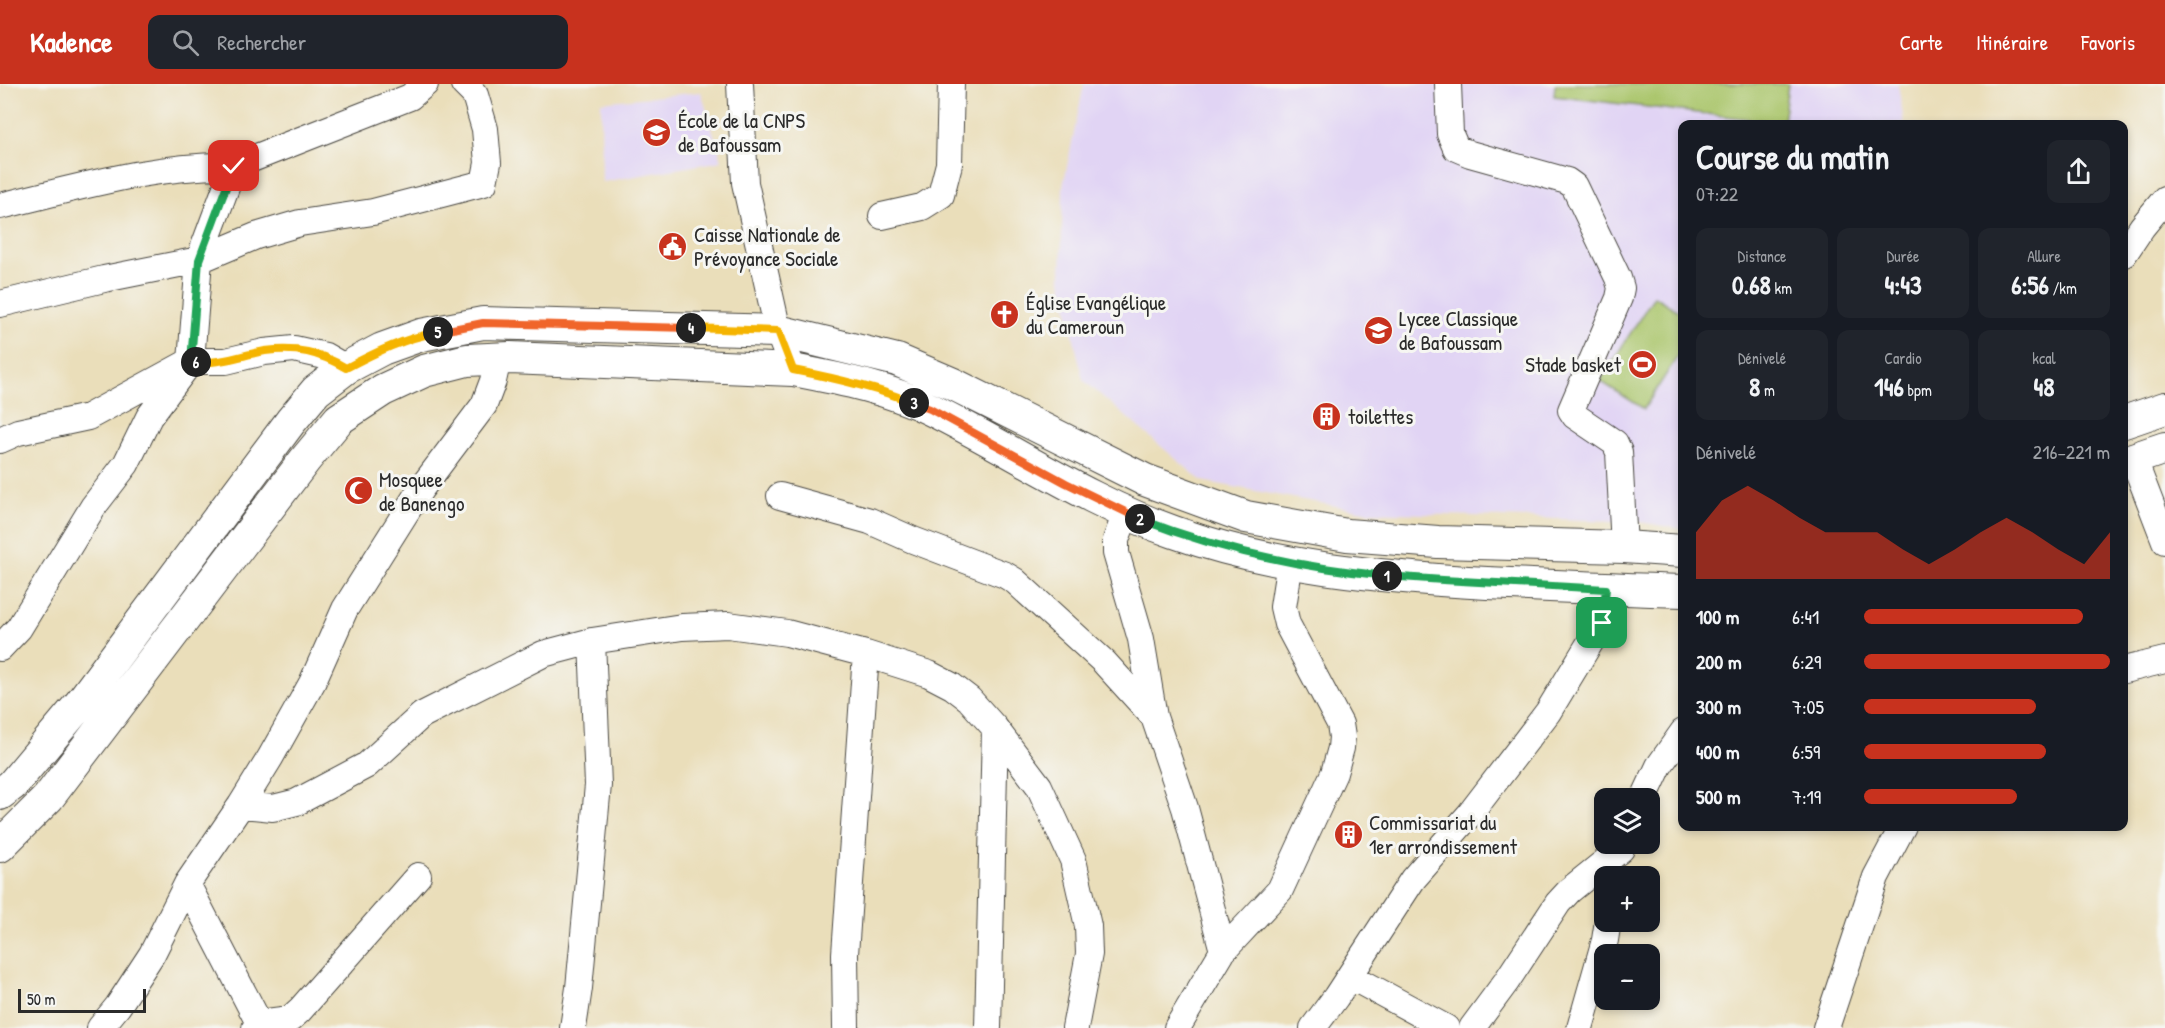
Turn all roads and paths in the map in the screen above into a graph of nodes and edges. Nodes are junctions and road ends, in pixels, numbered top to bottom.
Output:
1 (425, 84) edge
2 (464, 84) edge
3 (740, 84) edge
4 (951, 84) edge
5 (1448, 84) edge
6 (234, 166) junction
7 (2165, 199) edge
8 (0, 206) edge
9 (882, 216) dead end
10 (2128, 248) edge
11 (199, 260) junction
12 (0, 304) edge
13 (778, 331) junction
14 (498, 358) junction
15 (191, 361) junction
16 (346, 368) junction
17 (793, 370) junction
18 (2165, 408) edge
19 (2128, 421) edge
20 (0, 440) edge
21 (2165, 448) edge
22 (2129, 460) edge
23 (780, 496) dead end
24 (1126, 513) junction
25 (2165, 540) edge
26 (1624, 547) junction
27 (1678, 551) edge
28 (1290, 562) junction
29 (1606, 589) junction
30 (1678, 591) edge
31 (592, 641) junction
32 (0, 648) edge
33 (866, 654) junction
34 (2165, 660) edge
35 (2128, 669) edge
36 (1154, 717) junction
37 (995, 728) junction
38 (1678, 739) edge
39 (1649, 788) edge
40 (0, 794) edge
41 (241, 805) junction
42 (1900, 831) edge
43 (0, 846) edge
44 (1613, 854) edge
45 (418, 876) dead end
46 (187, 884) junction
47 (1606, 932) edge
48 (1223, 951) junction
49 (1350, 976) junction
50 (259, 1026) edge
51 (100, 1028) edge
52 (573, 1028) edge
53 (846, 1028) edge
54 (988, 1028) edge
55 (1075, 1028) edge
56 (1177, 1028) edge
57 (1313, 1028) edge
58 (1446, 1028) edge
59 (1472, 1028) edge
60 (1580, 1028) edge
61 (1826, 1028) edge

1 - 6 street
2 - 11 street
3 - 13 street
4 - 9 street
5 - 26 street
6 - 8 street
6 - 11 street
7 - 10 street
11 - 12 street
11 - 15 street
13 - 16 main road
13 - 17 street
13 - 26 main road
14 - 17 main road
14 - 41 street
14 - 43 main road
15 - 16 street
15 - 20 street
15 - 32 street
16 - 40 main road
17 - 24 main road
18 - 19 main road
21 - 22 main road
22 - 25 street
23 - 36 street
24 - 28 main road
24 - 36 street
26 - 27 main road
28 - 29 main road
28 - 48 street
29 - 30 main road
29 - 49 street
31 - 33 street
31 - 41 street
31 - 52 street
33 - 37 street
33 - 53 street
34 - 35 street
36 - 48 street
37 - 54 street
37 - 55 street
38 - 39 street
41 - 46 street
42 - 61 street
44 - 59 street
45 - 50 street
46 - 50 street
46 - 51 street
47 - 60 street
48 - 56 street
49 - 57 street
49 - 58 street

